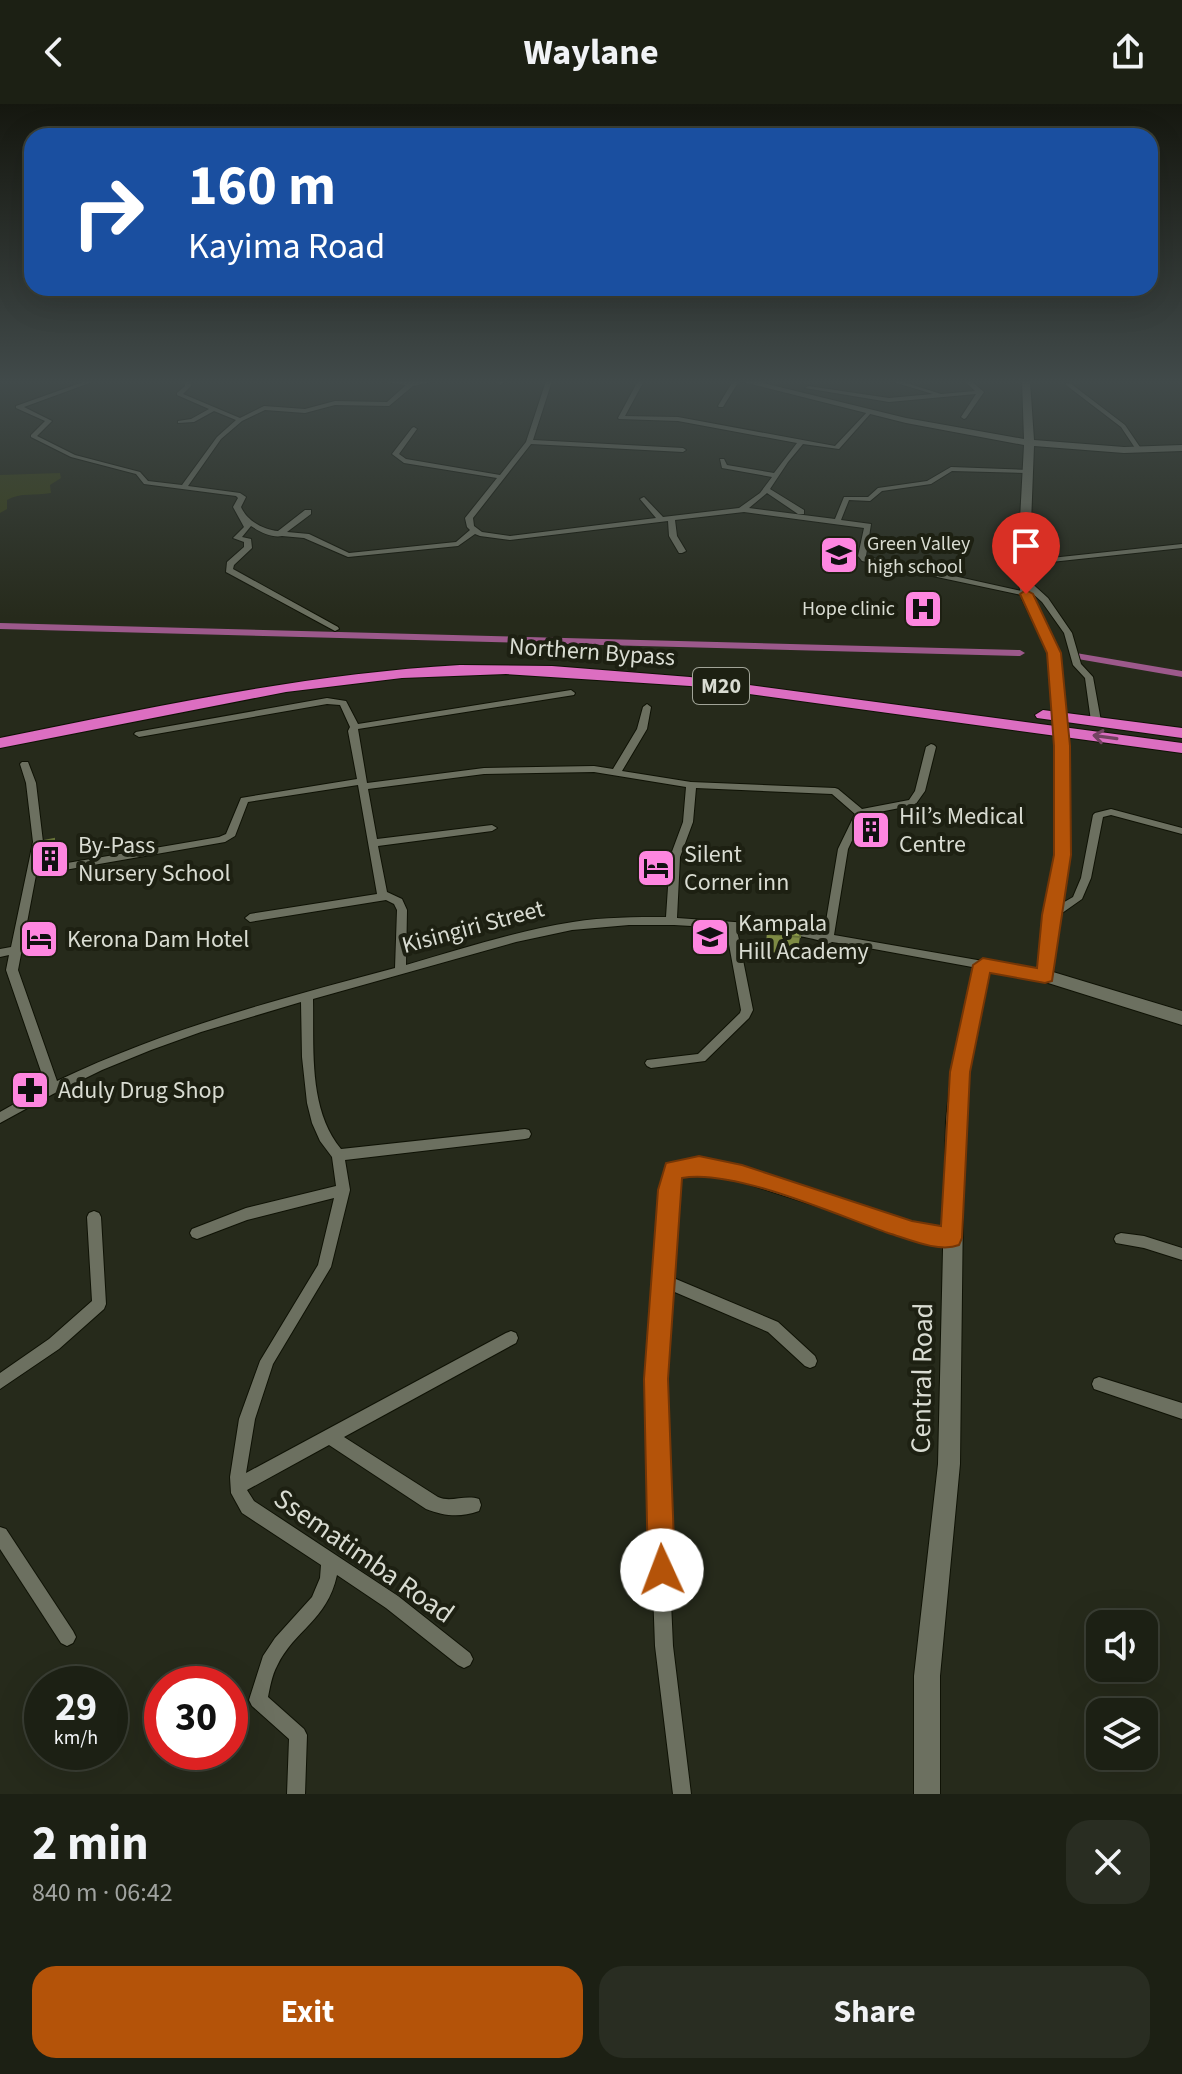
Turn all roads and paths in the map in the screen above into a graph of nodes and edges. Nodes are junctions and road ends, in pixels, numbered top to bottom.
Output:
1 (88, 460) edge
2 (203, 460) edge
3 (403, 460) edge
4 (515, 460) edge
5 (722, 460) dead end
6 (785, 460) edge
7 (1027, 460) edge
8 (1026, 471) junction
9 (777, 476) junction
10 (502, 477) junction
11 (183, 488) junction
12 (768, 491) junction
13 (644, 499) dead end
14 (741, 510) junction
15 (308, 512) dead end
16 (241, 516) junction
17 (813, 517) junction
18 (666, 519) junction
19 (838, 520) junction
20 (474, 531) junction
21 (278, 535) junction
22 (1182, 546) edge
23 (682, 551) dead end
24 (1023, 563) junction
25 (1025, 587) junction
26 (335, 629) dead end
27 (571, 693) dead end
28 (647, 707) dead end
29 (1096, 721) junction
30 (355, 727) junction
31 (0, 732) edge
32 (1182, 733) edge
33 (139, 734) dead end
34 (0, 743) edge
35 (931, 747) dead end
36 (1182, 748) edge
37 (25, 764) dead end
38 (617, 771) junction
39 (362, 784) junction
40 (691, 785) junction
41 (860, 813) junction
42 (492, 828) dead end
43 (1182, 831) edge
44 (372, 843) junction
45 (34, 872) junction
46 (382, 895) junction
47 (1051, 915) junction
48 (250, 918) dead end
49 (671, 922) junction
50 (731, 927) junction
51 (828, 940) junction
52 (16, 950) junction
53 (0, 953) edge
54 (983, 965) junction
55 (400, 971) junction
56 (1045, 976) junction
57 (307, 995) junction
58 (1182, 1018) edge
59 (651, 1063) dead end
60 (53, 1088) junction
61 (0, 1118) edge
62 (525, 1134) dead end
63 (338, 1155) junction
64 (343, 1190) junction
65 (94, 1217) dead end
66 (197, 1233) dead end
67 (951, 1238) junction
68 (1121, 1239) dead end
69 (1182, 1254) edge
70 (665, 1281) junction
71 (511, 1338) dead end
72 (810, 1361) dead end
73 (0, 1382) edge
74 (1099, 1384) dead end
75 (1182, 1411) edge
76 (329, 1436) junction
77 (238, 1486) junction
78 (473, 1505) dead end
79 (0, 1535) edge
80 (330, 1561) junction
81 (67, 1637) dead end
82 (464, 1659) dead end
83 (296, 1794) edge
84 (682, 1794) edge
85 (927, 1794) edge

1 - 11 street
2 - 11 street
3 - 10 street
4 - 10 street
5 - 9 street
6 - 9 street
7 - 8 street
8 - 19 street
8 - 24 street
9 - 12 street
10 - 20 street
11 - 16 street
12 - 14 street
12 - 17 street
13 - 18 street
14 - 17 street
14 - 18 street
15 - 21 street
16 - 21 street
16 - 26 street
17 - 19 street
18 - 20 street
18 - 23 street
19 - 25 street
20 - 21 street
22 - 24 street
24 - 25 street
25 - 29 street
25 - 47 street, bridge
27 - 30 street
28 - 38 street
29 - 31 highway, Northern Bypass / M20
29 - 32 highway, Northern Bypass / M20
30 - 33 street
30 - 39 street
36 -> 34 highway, Northern Bypass / M20
35 - 41 street
37 - 45 street
38 - 39 street
38 - 40 street
39 - 44 street
39 - 45 street
40 - 41 street
40 - 49 street
41 - 51 street
42 - 44 street
43 - 47 street
44 - 46 street
45 - 52 street
46 - 48 street
46 - 55 street
47 - 56 street
49 - 50 street, Kisingiri Street
49 - 55 street, Kisingiri Street
50 - 51 street, Kisingiri Street
50 - 59 street
51 - 54 street, Kisingiri Street
52 - 53 street
52 - 60 street
54 - 56 street
54 - 67 street, Central Road
55 - 57 street, Kisingiri Street
56 - 58 street
57 - 60 street, Kisingiri Street
57 - 63 street
60 - 61 street, Kisingiri Street
62 - 63 street
63 - 64 street
64 - 66 street
64 - 77 street
65 - 73 street
67 - 70 street
67 - 85 street, Central Road
68 - 69 street
70 - 72 street
70 - 84 street
71 - 76 street
74 - 75 street
76 - 77 street
76 - 78 street
77 - 80 street, Ssematimba Road
79 - 81 street
80 - 82 street, Ssematimba Road
80 - 83 street

